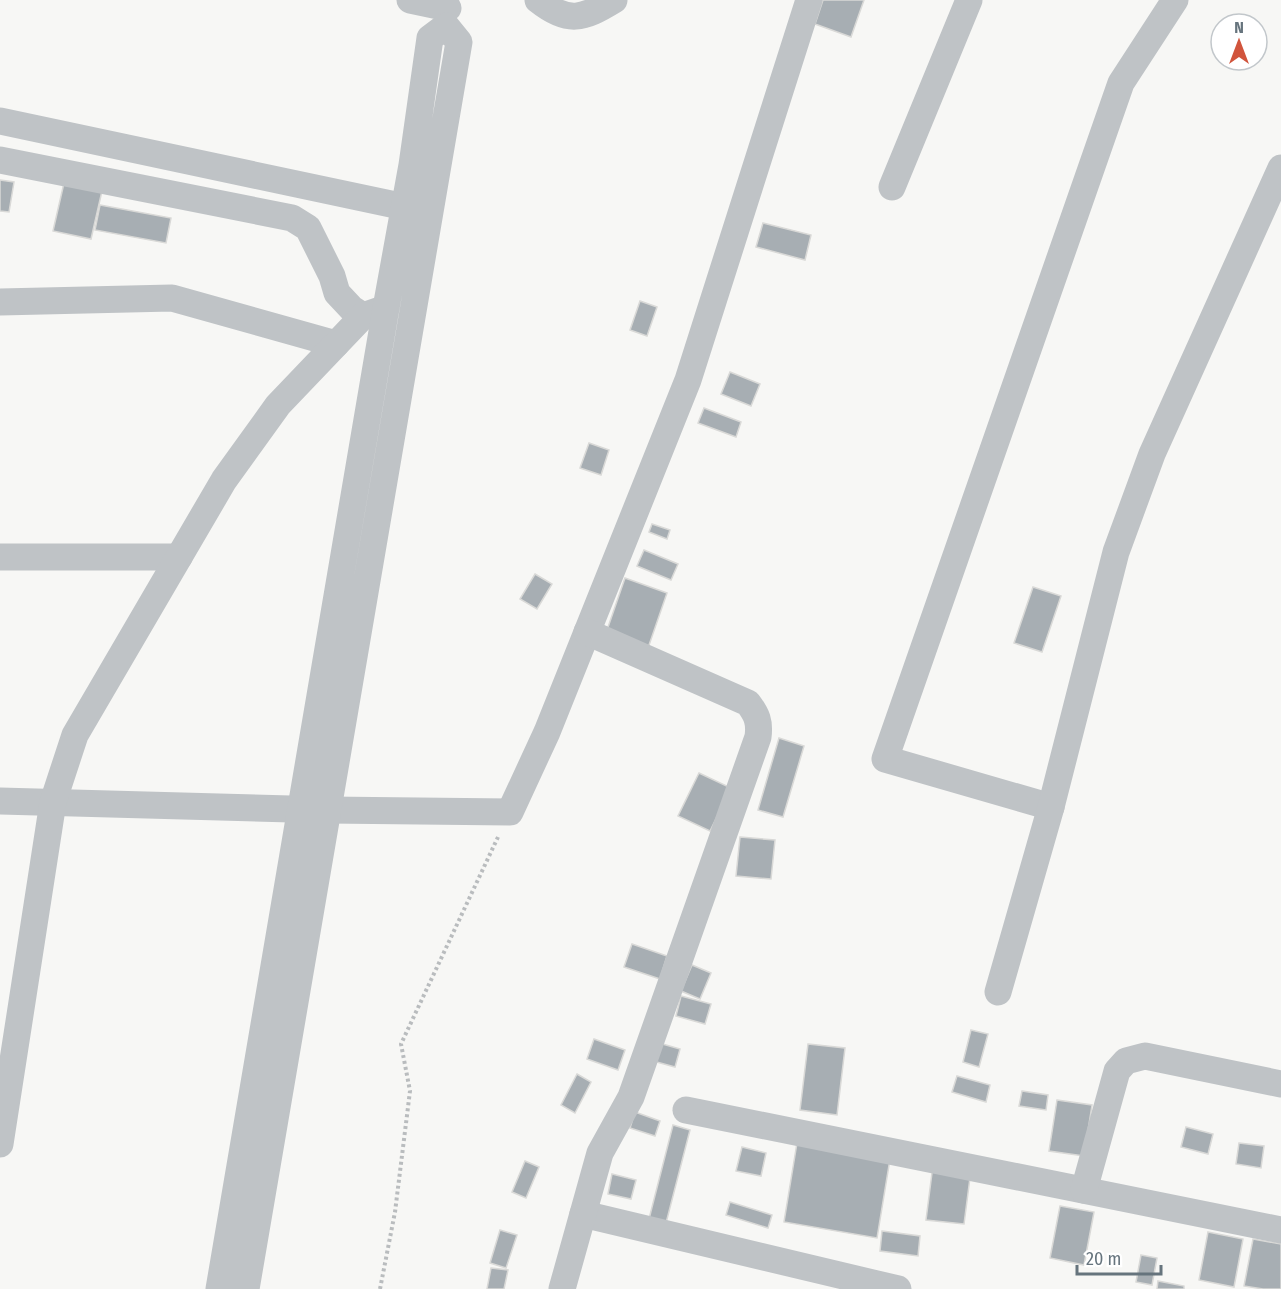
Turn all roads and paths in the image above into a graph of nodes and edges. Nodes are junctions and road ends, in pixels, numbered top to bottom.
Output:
1 (410, 0) edge
2 (538, 0) edge
3 (614, 0) edge
4 (809, 0) edge
5 (969, 0) edge
6 (1175, 0) edge
7 (448, 11) edge
8 (0, 121) edge
9 (0, 160) edge
10 (1281, 168) edge
11 (892, 187) dead end
12 (405, 207) junction
13 (0, 302) edge
14 (374, 312) junction
15 (336, 344) junction
16 (0, 557) edge
17 (178, 557) junction
18 (587, 632) junction
19 (0, 801) edge
20 (53, 802) junction
21 (1051, 807) junction
22 (300, 809) junction
23 (328, 810) junction
24 (510, 812) junction
25 (998, 992) dead end
26 (1281, 1084) edge
27 (686, 1110) dead end
28 (0, 1144) edge
29 (1084, 1190) junction
30 (583, 1214) junction
31 (1281, 1230) edge
32 (829, 1281) edge
33 (219, 1289) edge
34 (246, 1289) edge
35 (380, 1289) edge
36 (562, 1289) edge
37 (898, 1289) edge

1 - 7 street
2 - 3 street
4 - 18 street
5 - 11 street
6 - 21 street
7 - 12 street
7 - 23 street
8 - 12 street
9 - 14 street
10 - 21 street
12 - 14 street
13 - 15 street
14 - 15 street
14 - 22 street
15 - 17 street
16 - 17 street
17 - 20 street
18 - 24 street
18 - 30 street
19 - 20 street
20 - 22 street
20 - 28 street
21 - 25 street
22 - 23 street
22 - 33 street
23 - 24 street
23 - 34 street
24 - 35 path
26 - 29 street
27 - 29 street
29 - 31 street
30 - 32 street
30 - 36 street
32 - 37 street

